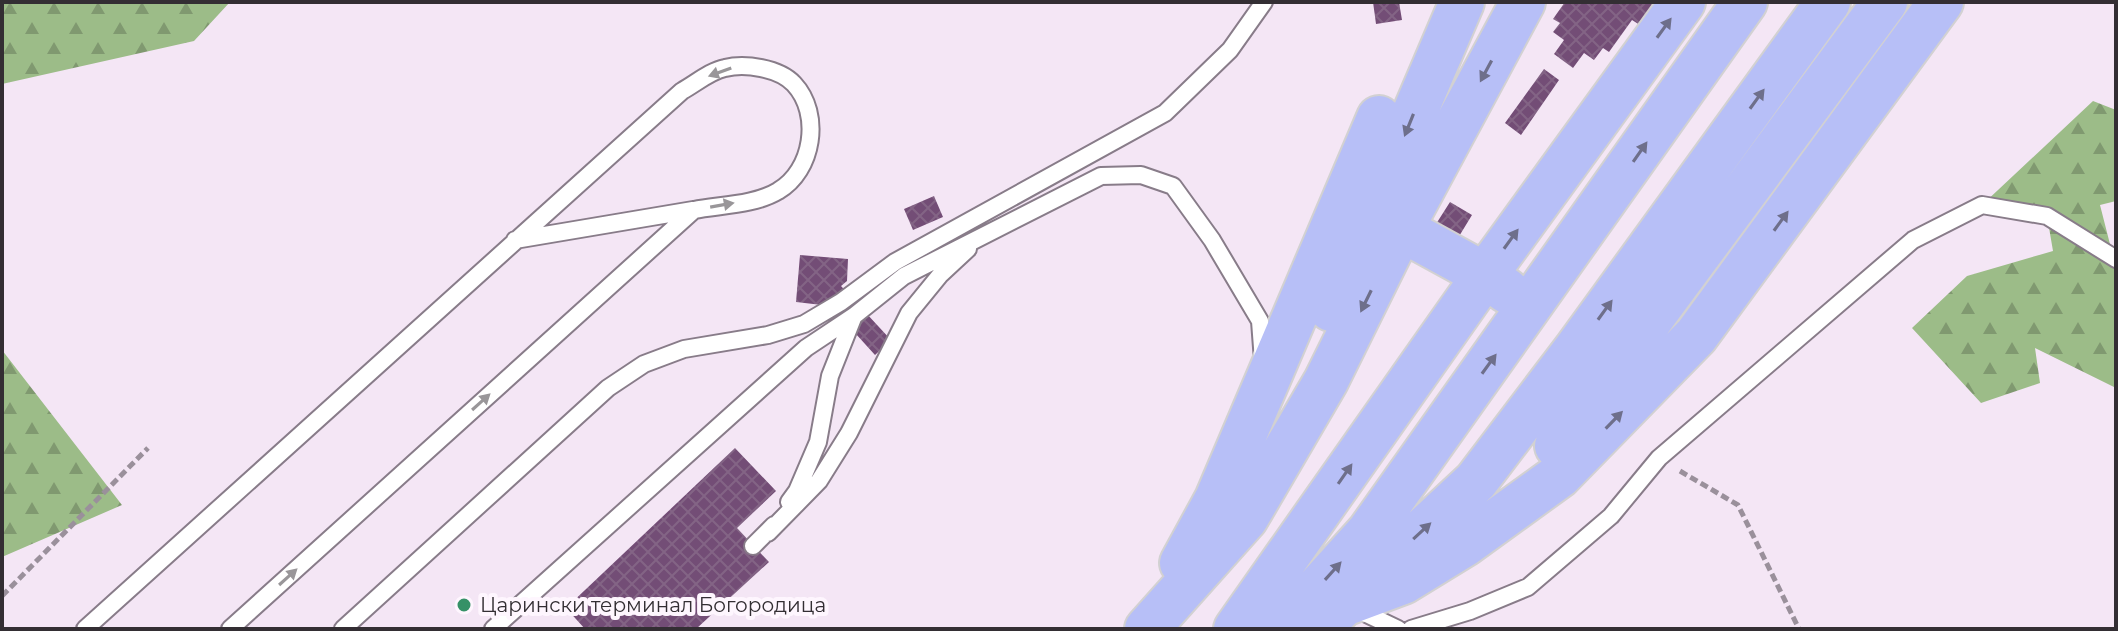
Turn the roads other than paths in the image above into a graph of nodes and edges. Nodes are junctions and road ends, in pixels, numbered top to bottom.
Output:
1 (1264, 2) edge
2 (1429, 2) edge
3 (1462, 2) edge
4 (1523, 2) edge
5 (1683, 2) edge
6 (1745, 2) edge
7 (1828, 2) edge
8 (1903, 10) edge
9 (694, 210) junction
10 (1401, 229) junction
11 (981, 237) junction
12 (514, 240) junction
13 (2116, 259) edge
14 (1485, 275) junction
15 (841, 302) junction
16 (1529, 308) junction
17 (854, 316) junction
18 (806, 348) junction
19 (1577, 348) junction
20 (1265, 387) junction
21 (768, 533) junction
22 (753, 546) dead end
23 (1331, 616) edge
24 (85, 629) edge
25 (230, 629) edge
26 (343, 629) edge
27 (493, 629) edge
28 (1147, 629) edge
29 (1236, 629) edge
30 (1281, 629) edge
31 (1398, 629) edge
32 (1411, 629) edge

1 - 15 lane
2 - 20 highway
3 -> 28 highway
4 -> 10 highway
14 -> 5 highway
16 -> 6 highway
19 -> 7 highway
23 -> 8 highway
9 - 12 lane
9 -> 12 lane
25 -> 9 lane
10 - 14 highway
10 -> 28 highway
11 - 17 lane
11 - 20 lane
11 - 21 lane
12 - 24 lane
13 - 32 lane
14 - 16 highway
29 -> 14 highway
15 - 18 lane
15 - 26 lane
16 - 19 highway
30 -> 16 highway
17 - 18 lane
17 - 21 lane
18 - 27 lane
23 -> 19 highway
20 - 28 highway
21 - 22 lane
23 - 31 lane

